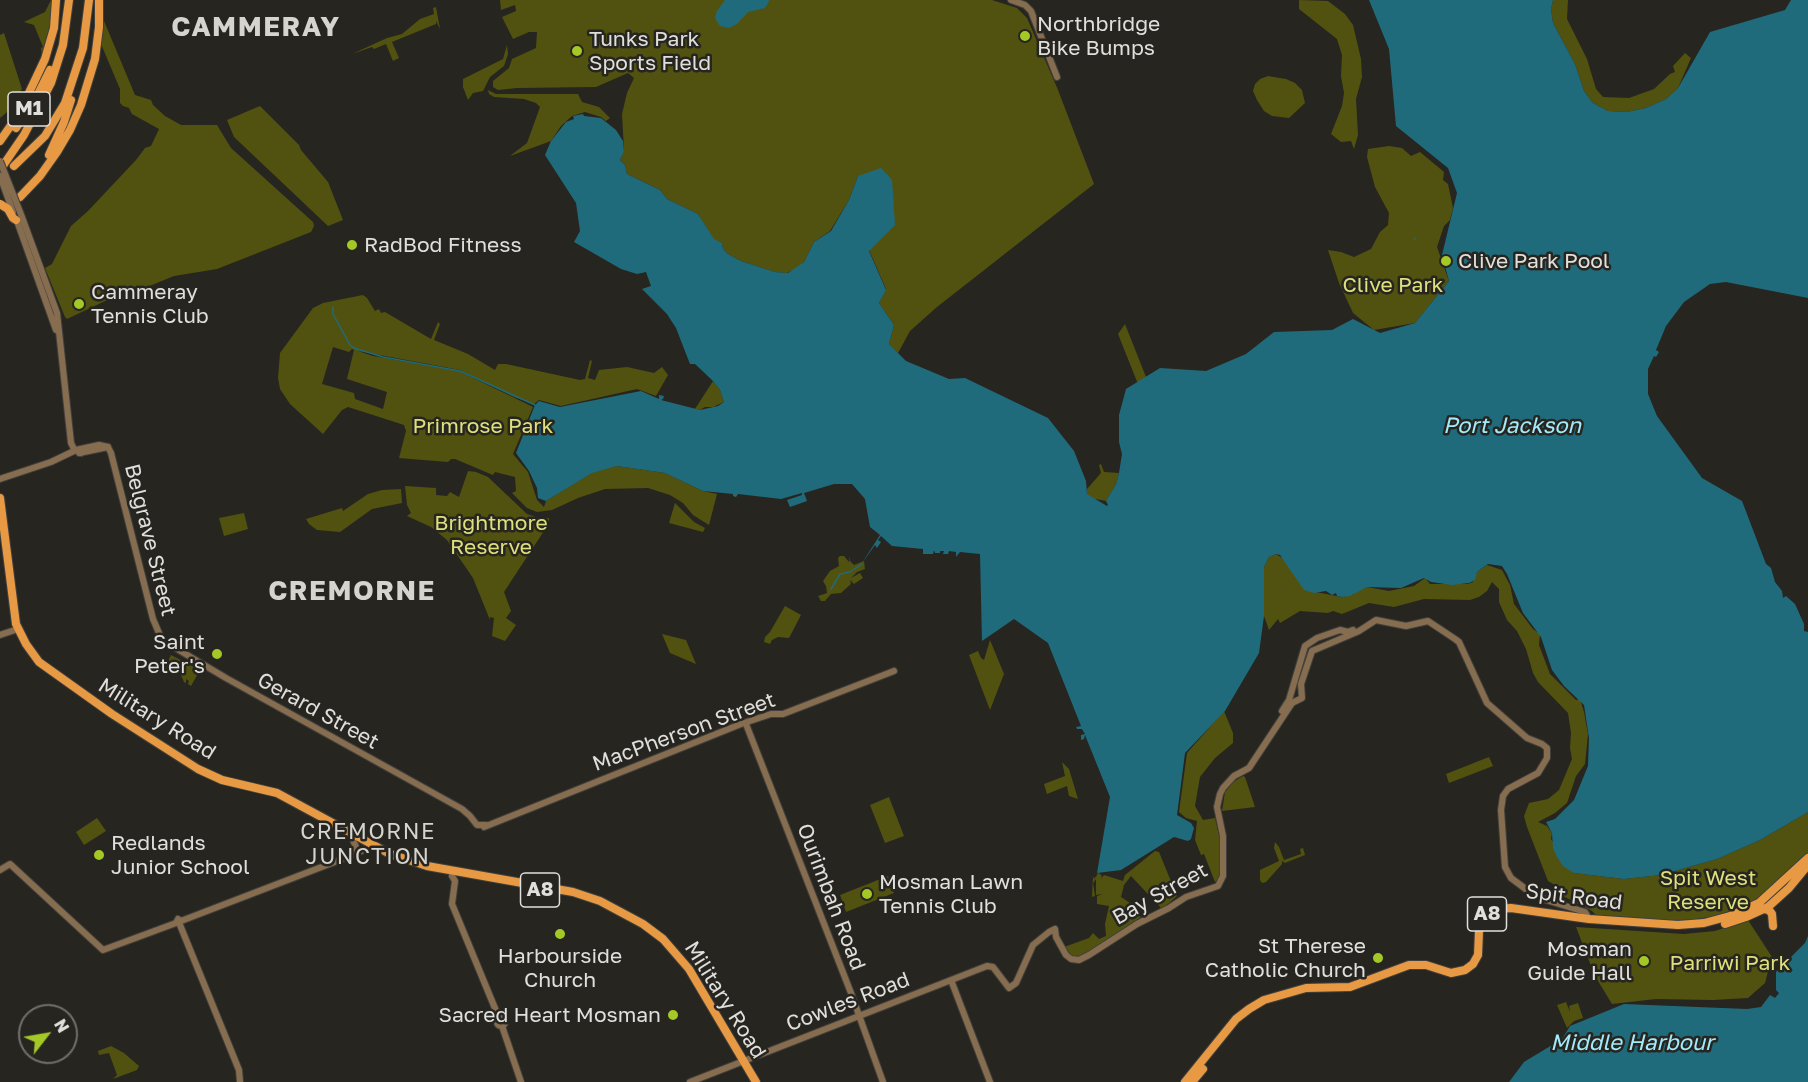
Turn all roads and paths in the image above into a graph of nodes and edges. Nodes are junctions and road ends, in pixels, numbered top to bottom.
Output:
1 (56, 0) edge
2 (69, 0) edge
3 (89, 0) edge
4 (99, 0) edge
5 (1011, 0) edge
6 (64, 30) junction
7 (1057, 77) dead end
8 (73, 83) junction
9 (0, 141) edge
10 (0, 146) edge
11 (31, 151) junction
12 (8, 159) edge
13 (1, 171) edge
14 (2, 191) edge
15 (2, 210) edge
16 (18, 219) junction
17 (30, 250) junction
18 (45, 298) junction
19 (58, 322) junction
20 (59, 339) junction
21 (108, 447) junction
22 (80, 450) junction
23 (100, 450) junction
24 (115, 473) junction
25 (0, 479) edge
26 (0, 498) edge
27 (0, 530) edge
28 (15, 630) junction
29 (0, 635) edge
30 (1454, 635) junction
31 (162, 640) joint
32 (894, 671) dead end
33 (746, 724) junction
34 (1245, 770) junction
35 (458, 808) junction
36 (474, 810) dead end
37 (466, 812) junction
38 (486, 825) junction
39 (353, 840) junction
40 (369, 846) junction
41 (355, 854) junction
42 (1808, 858) edge
43 (1808, 865) edge
44 (0, 870) edge
45 (456, 875) junction
46 (1764, 909) junction
47 (1589, 919) junction
48 (179, 923) junction
49 (1773, 926) dead end
50 (951, 980) junction
51 (1009, 988) joint
52 (858, 1016) junction
53 (741, 1062) junction
54 (238, 1082) edge
55 (521, 1082) edge
56 (690, 1082) edge
57 (751, 1082) edge
58 (756, 1082) edge
59 (883, 1082) edge
60 (990, 1082) edge
61 (1185, 1082) edge
62 (1192, 1082) edge

1 - 9 highway
2 - 6 highway, M1
3 - 8 highway, M1
4 - 8 highway
5 - 7 street
6 - 10 highway, M1
6 - 12 highway, M1
8 - 11 highway, M1
11 - 12 highway, M1
11 - 13 highway
12 - 13 highway, M1
13 - 14 street, bridge
13 - 16 street, bridge
14 - 16 street, bridge
15 - 16 highway, bridge
16 - 17 street
17 - 18 street
17 - 19 street
18 - 19 street
18 - 20 street
19 - 20 street
20 - 22 street
21 - 22 street
21 - 23 street
21 - 24 street, Belgrave Street
22 - 23 street
22 - 25 street
23 - 24 street
24 - 31 street, Belgrave Street
26 - 28 highway, Military Road / A8
27 - 28 highway, Military Road / A8
28 - 29 street
28 - 39 highway, Military Road / A8
28 - 40 highway, Military Road / A8
30 - 34 street, Bay Street
30 - 34 street, Bay Street
30 - 47 street
31 - 35 street, Gerard Street
32 - 33 street, MacPherson Street
33 - 38 street, MacPherson Street
33 - 52 street, Ourimbah Road
34 - 51 street, Bay Street
35 - 37 street, Gerard Street
35 - 38 street, Gerard Street
36 - 37 street
37 - 38 street, Gerard Street
39 - 40 highway, Military Road / A8
39 - 41 street
40 - 41 street
40 - 45 highway, Military Road / A8
41 - 48 street
42 - 47 highway, Spit Road / A8
43 - 46 highway, Spit Road / A8
44 - 48 street
45 - 53 highway, Military Road / A8
45 - 55 street
46 - 49 highway
46 - 62 highway, Spit Road / A8
47 - 61 highway, Spit Road / A8
48 - 54 street
50 - 51 street, Cowles Road
50 - 52 street, Cowles Road
50 - 60 street
52 - 53 street, Cowles Road
52 - 59 street, Ourimbah Road
53 - 56 street, Cowles Road
53 - 57 highway, Military Road / A8
53 - 58 highway, Military Road / A8

